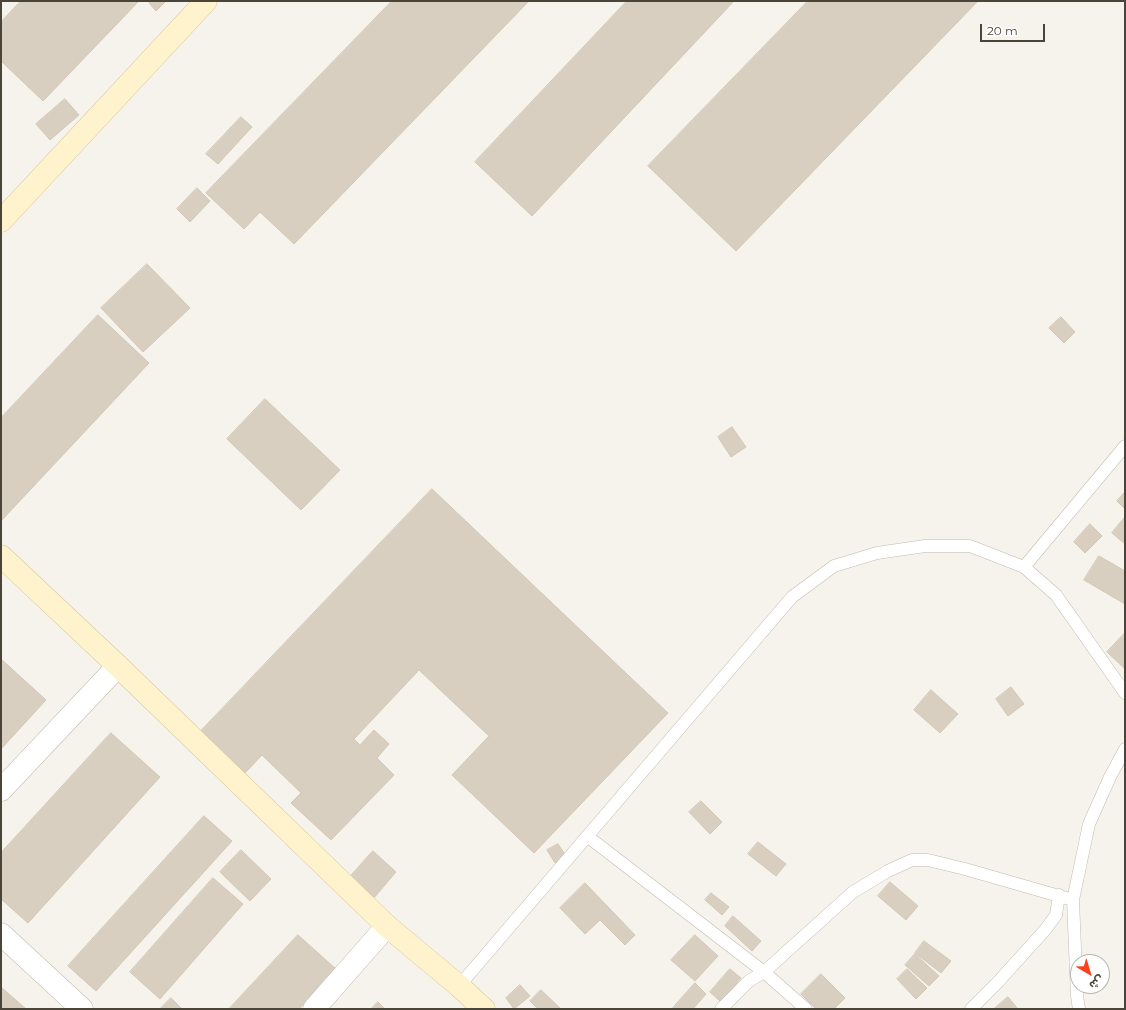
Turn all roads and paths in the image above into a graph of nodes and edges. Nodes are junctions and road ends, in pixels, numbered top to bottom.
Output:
1 (206, 1) edge
2 (1, 221) edge
3 (1125, 446) edge
4 (1, 556) edge
5 (1024, 568) junction
6 (118, 666) junction
7 (1125, 693) edge
8 (1125, 749) edge
9 (1, 790) edge
10 (587, 836) junction
11 (1059, 895) junction
12 (1073, 900) junction
13 (387, 926) junction
14 (1, 934) edge
15 (764, 972) junction
16 (459, 986) junction
17 (82, 1009) edge
18 (314, 1009) edge
19 (484, 1009) edge
20 (721, 1009) edge
21 (806, 1009) edge
22 (971, 1009) edge
23 (1079, 1009) edge

1 - 2 street
3 - 5 lane
4 - 6 street
5 - 7 lane
5 - 10 lane
6 - 9 street
6 - 13 street
8 - 12 lane
10 - 15 lane
10 - 16 lane
11 - 12 lane
11 - 15 lane
11 - 22 lane
12 - 23 lane
13 - 16 street
13 - 18 street
14 - 17 street
15 - 20 lane
15 - 21 lane
16 - 19 street

